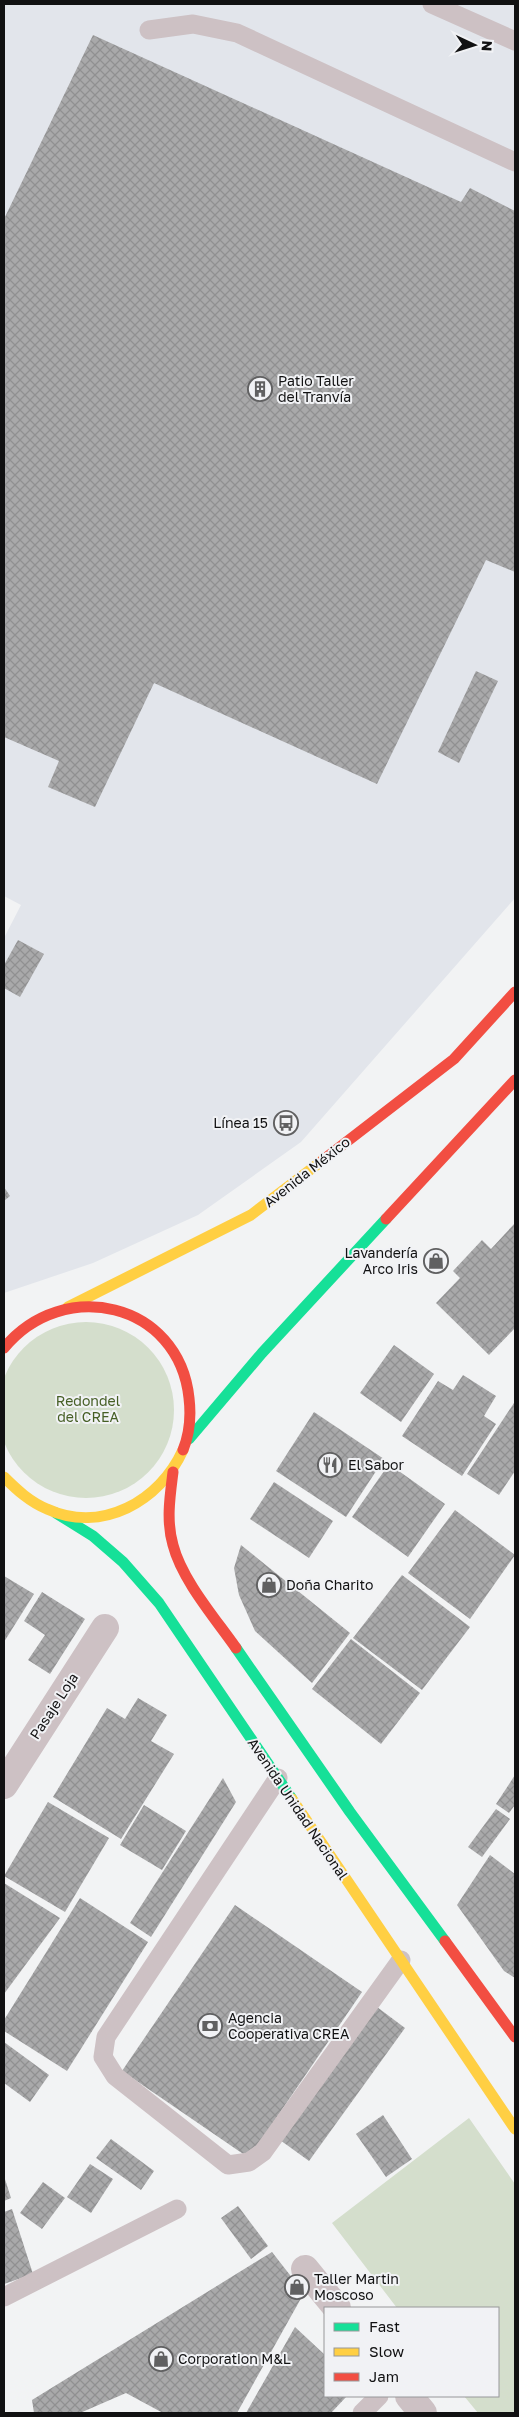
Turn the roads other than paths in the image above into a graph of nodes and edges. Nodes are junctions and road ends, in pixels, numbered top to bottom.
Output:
1 (432, 4) edge
2 (148, 30) dead end
3 (515, 41) edge
4 (515, 162) edge
5 (515, 992) edge
6 (515, 1080) edge
7 (68, 1307) junction
8 (36, 1318) junction
9 (12, 1324) dead end
10 (4, 1348) edge
11 (189, 1439) junction
12 (174, 1472) junction
13 (4, 1477) edge
14 (4, 1487) edge
15 (26, 1498) junction
16 (56, 1513) junction
17 (104, 1628) dead end
18 (278, 1778) junction
19 (4, 1785) edge
20 (401, 1960) junction
21 (514, 2031) edge
22 (515, 2128) edge
23 (177, 2209) dead end
24 (305, 2270) dead end
25 (4, 2298) edge
26 (336, 2307) edge
27 (377, 2397) edge
28 (410, 2397) edge
29 (362, 2413) edge
30 (424, 2413) edge

1 - 3 lane
2 - 4 lane
5 - 7 main road, Avenida México
6 - 11 main road
7 - 8 main road
7 - 11 main road
8 - 9 main road
8 - 10 main road
11 - 12 main road
12 - 16 main road
12 - 21 main road
13 - 15 main road
14 - 15 main road
15 - 16 main road
16 - 18 main road, Avenida Unidad Nacional
17 - 19 street, Pasaje Loja
18 - 20 main road, Avenida Unidad Nacional
18 - 20 lane
20 - 22 main road, Avenida Unidad Nacional
23 - 25 lane
24 - 26 street
27 - 29 lane
28 - 30 street

